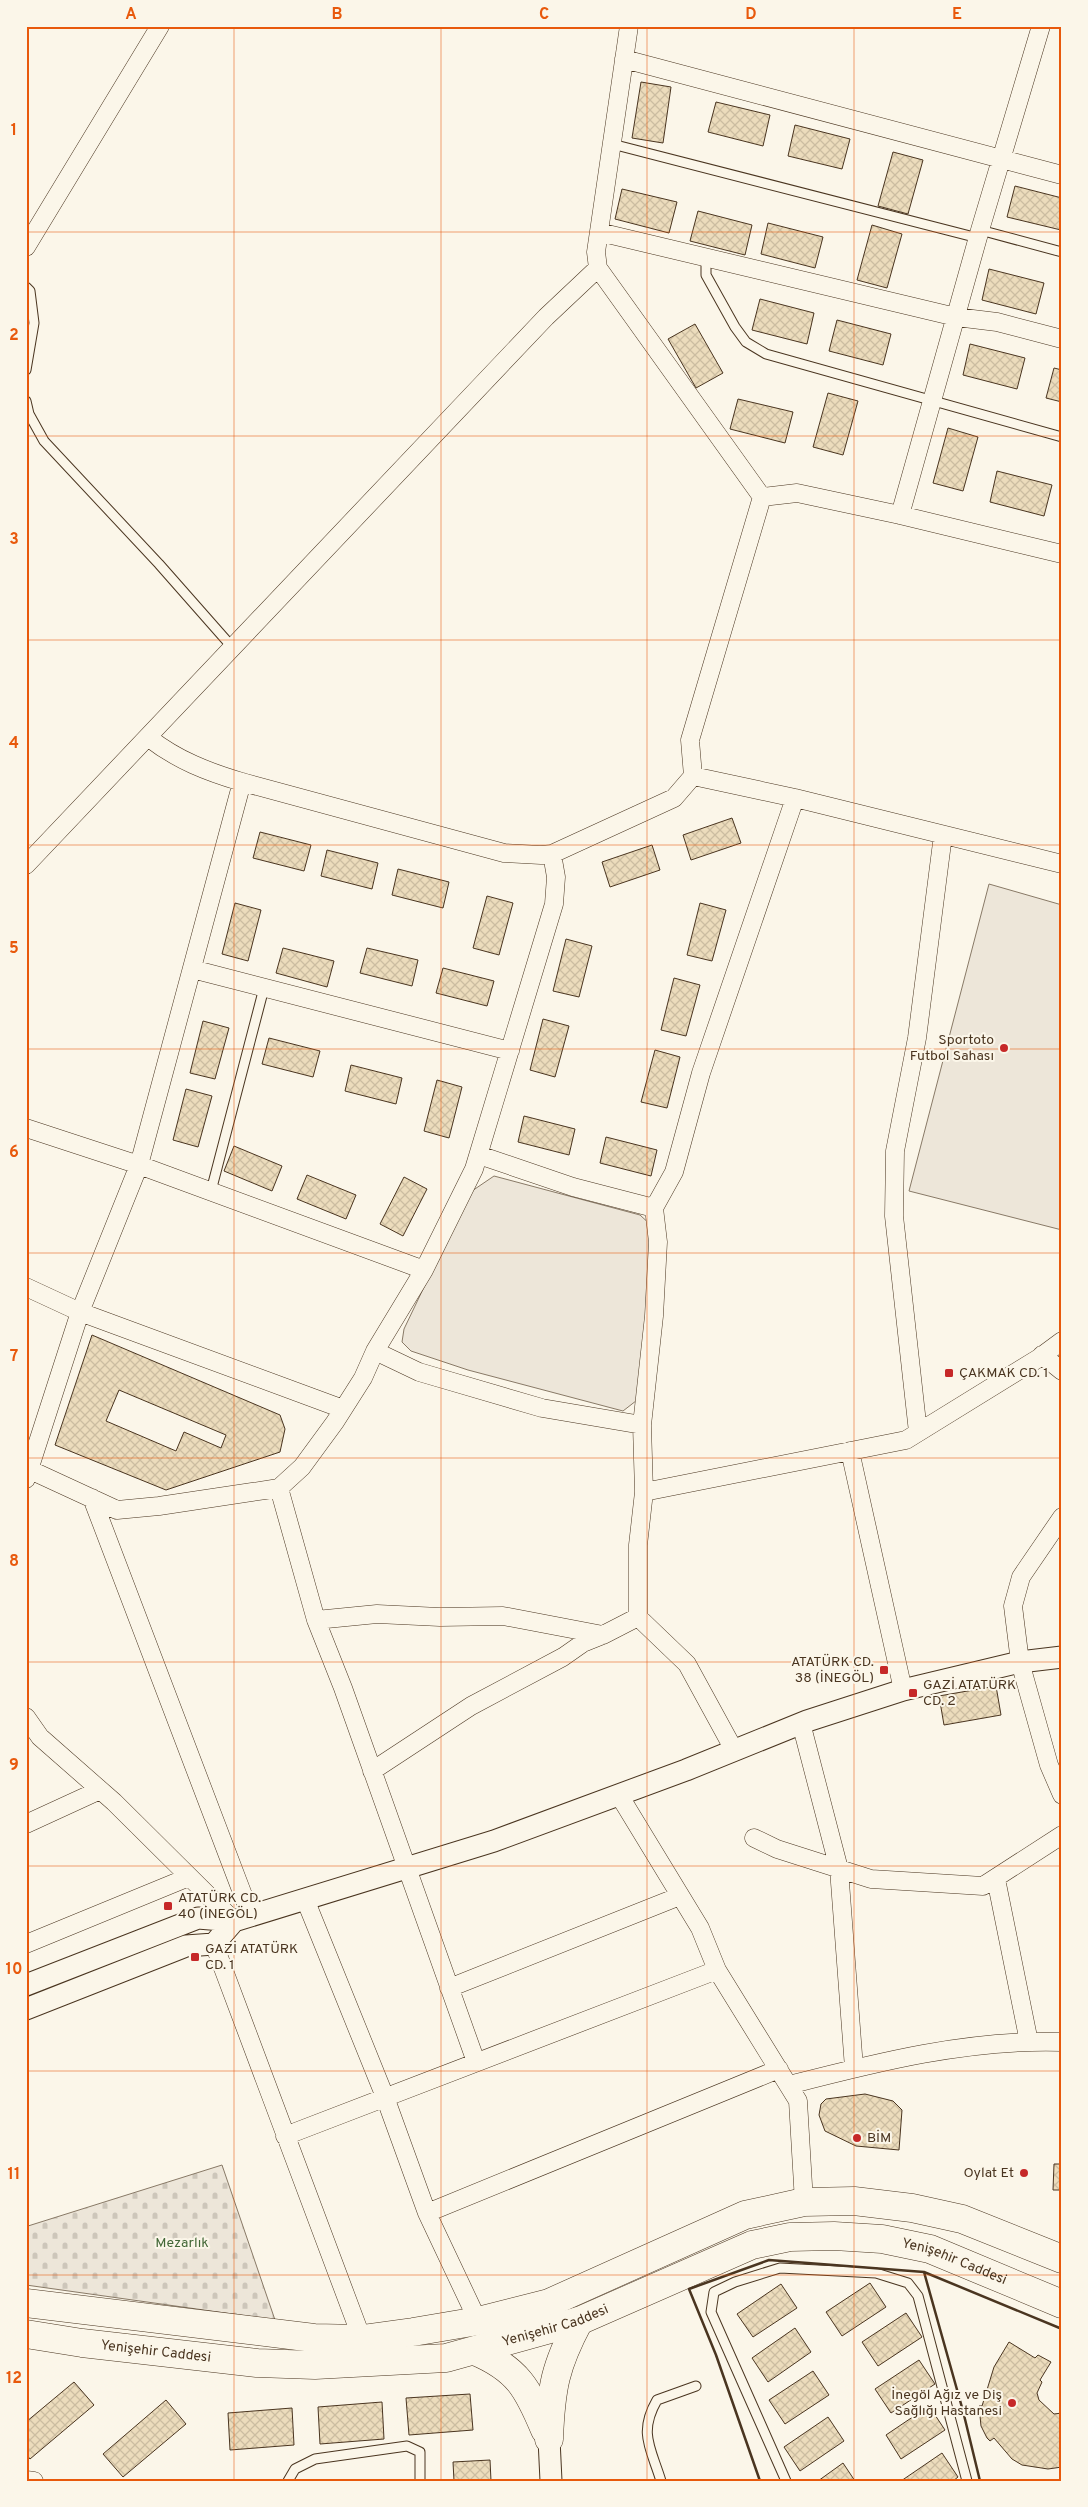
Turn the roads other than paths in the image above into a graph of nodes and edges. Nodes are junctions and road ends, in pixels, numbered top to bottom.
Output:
1 (160, 26) edge
2 (629, 26) edge
3 (1041, 26) edge
4 (624, 59) junction
5 (612, 144) junction
6 (1001, 158) junction
7 (1062, 175) edge
8 (599, 232) junction
9 (979, 234) junction
10 (26, 247) edge
11 (1062, 252) edge
12 (706, 258) junction
13 (598, 268) junction
14 (26, 287) edge
15 (956, 317) junction
16 (1062, 339) edge
17 (26, 370) edge
18 (932, 400) junction
19 (26, 401) edge
20 (1062, 437) edge
21 (762, 497) junction
22 (900, 515) junction
23 (1062, 554) edge
24 (233, 648) junction
25 (149, 738) junction
26 (693, 776) junction
27 (242, 782) junction
28 (795, 798) junction
29 (943, 835) junction
30 (552, 854) junction
31 (1062, 864) edge
32 (26, 865) edge
33 (192, 969) junction
34 (264, 988) junction
35 (510, 1051) junction
36 (26, 1128) edge
37 (479, 1155) junction
38 (139, 1165) junction
39 (211, 1192) junction
40 (654, 1208) junction
41 (424, 1270) junction
42 (26, 1287) edge
43 (80, 1312) junction
44 (1062, 1341) edge
45 (375, 1351) junction
46 (1042, 1355) junction
47 (1062, 1371) edge
48 (343, 1410) junction
49 (642, 1425) junction
50 (918, 1432) junction
51 (850, 1451) junction
52 (27, 1472) edge
53 (279, 1488) junction
54 (644, 1492) junction
55 (92, 1498) junction
56 (1062, 1517) edge
57 (638, 1617) junction
58 (316, 1620) junction
59 (603, 1635) junction
60 (1062, 1657) edge
61 (1020, 1662) junction
62 (903, 1690) junction
63 (26, 1717) edge
64 (801, 1723) junction
65 (734, 1750) junction
66 (372, 1771) junction
67 (100, 1790) junction
68 (619, 1795) junction
69 (1062, 1795) edge
70 (26, 1824) edge
71 (1062, 1835) edge
72 (754, 1838) dead end
73 (405, 1868) junction
74 (839, 1869) junction
75 (189, 1877) junction
76 (996, 1879) junction
77 (680, 1896) junction
78 (305, 1899) junction
79 (243, 1918) junction
80 (26, 1944) edge
81 (214, 1944) junction
82 (718, 1970) junction
83 (26, 1985) edge
84 (449, 1988) junction
85 (26, 2009) edge
86 (1029, 2042) junction
87 (1062, 2042) edge
88 (476, 2062) junction
89 (779, 2068) junction
90 (854, 2068) junction
91 (789, 2086) junction
92 (385, 2097) junction
93 (285, 2136) junction
94 (804, 2202) junction
95 (427, 2213) junction
96 (1062, 2259) edge
97 (26, 2303) edge
98 (1062, 2304) edge
99 (478, 2321) junction
100 (579, 2321) junction
101 (26, 2334) edge
102 (362, 2339) junction
103 (475, 2351) junction
104 (696, 2386) dead end
105 (549, 2439) junction
106 (26, 2480) edge
107 (34, 2481) edge
108 (288, 2481) edge
109 (420, 2481) edge
110 (551, 2481) edge
111 (661, 2481) edge
112 (786, 2481) edge
113 (966, 2481) edge

1 - 10 street
2 - 4 street
3 - 6 street
4 - 5 street
4 - 6 street
5 - 8 street
5 - 9 lane
6 - 7 street
6 - 9 street
8 - 12 street
8 - 13 street
9 - 11 lane
9 - 15 street
12 - 15 street
12 - 18 lane
13 - 21 street
13 - 24 street
14 - 17 lane
15 - 16 street
15 - 18 street
18 - 20 lane
18 - 22 street
19 - 24 lane
21 - 22 street
21 - 26 street
22 - 23 street
24 - 25 street
25 - 27 street
25 - 32 street
26 - 28 street
26 - 30 street
27 - 30 street
27 - 33 street
28 - 29 street
28 - 40 street
29 - 31 street
29 - 50 street
30 - 35 street
33 - 34 street
33 - 38 street
34 - 35 street
34 - 39 lane
35 - 37 street
36 - 38 street
37 - 40 street
37 - 41 street
38 - 39 street
38 - 43 street
39 - 41 street
40 - 49 street
41 - 45 street
42 - 43 street
43 - 48 street
43 - 52 street
44 - 46 street
45 - 48 street
45 - 49 street
46 - 47 street
46 - 50 street
48 - 53 street
49 - 54 street
50 - 51 street
51 - 54 street
51 - 62 street
52 - 55 street
53 - 55 street
53 - 58 street
54 - 57 street
55 - 79 street
56 - 61 street
57 - 59 street
57 - 65 street
58 - 59 street
58 - 66 street
59 - 66 street
60 - 61 street
61 - 62 street
61 - 69 street
62 - 64 street
63 - 67 street
64 - 65 street
64 - 74 street
65 - 68 street
66 - 73 street
67 - 70 street
67 - 75 street
68 - 73 street
68 - 77 street
71 - 76 street
72 - 74 street
73 - 78 street
73 - 84 street
74 - 76 street
74 - 90 street
75 - 79 street
75 - 80 street
76 - 86 street
77 - 82 street
77 - 84 street
78 - 79 street
78 - 92 street
79 - 81 street
79 - 83 street
81 - 85 street
81 - 93 street
82 - 88 street
82 - 89 street
84 - 88 street
86 - 87 street
86 - 90 street
88 - 92 street
89 - 91 street
89 - 95 street
90 - 91 street
91 - 94 street
92 - 93 street
92 - 95 street
93 - 102 street
94 - 96 highway, Yenişehir Caddesi
94 - 99 highway, Yenişehir Caddesi
95 - 99 street
97 - 102 highway, Yenişehir Caddesi
98 - 100 highway, Yenişehir Caddesi
99 - 102 highway, Yenişehir Caddesi
100 - 103 highway, Yenişehir Caddesi
100 - 105 highway
101 - 103 highway, Yenişehir Caddesi
103 - 105 highway
104 - 111 lane
105 - 110 street
106 - 107 street
108 - 109 lane
112 - 113 lane

